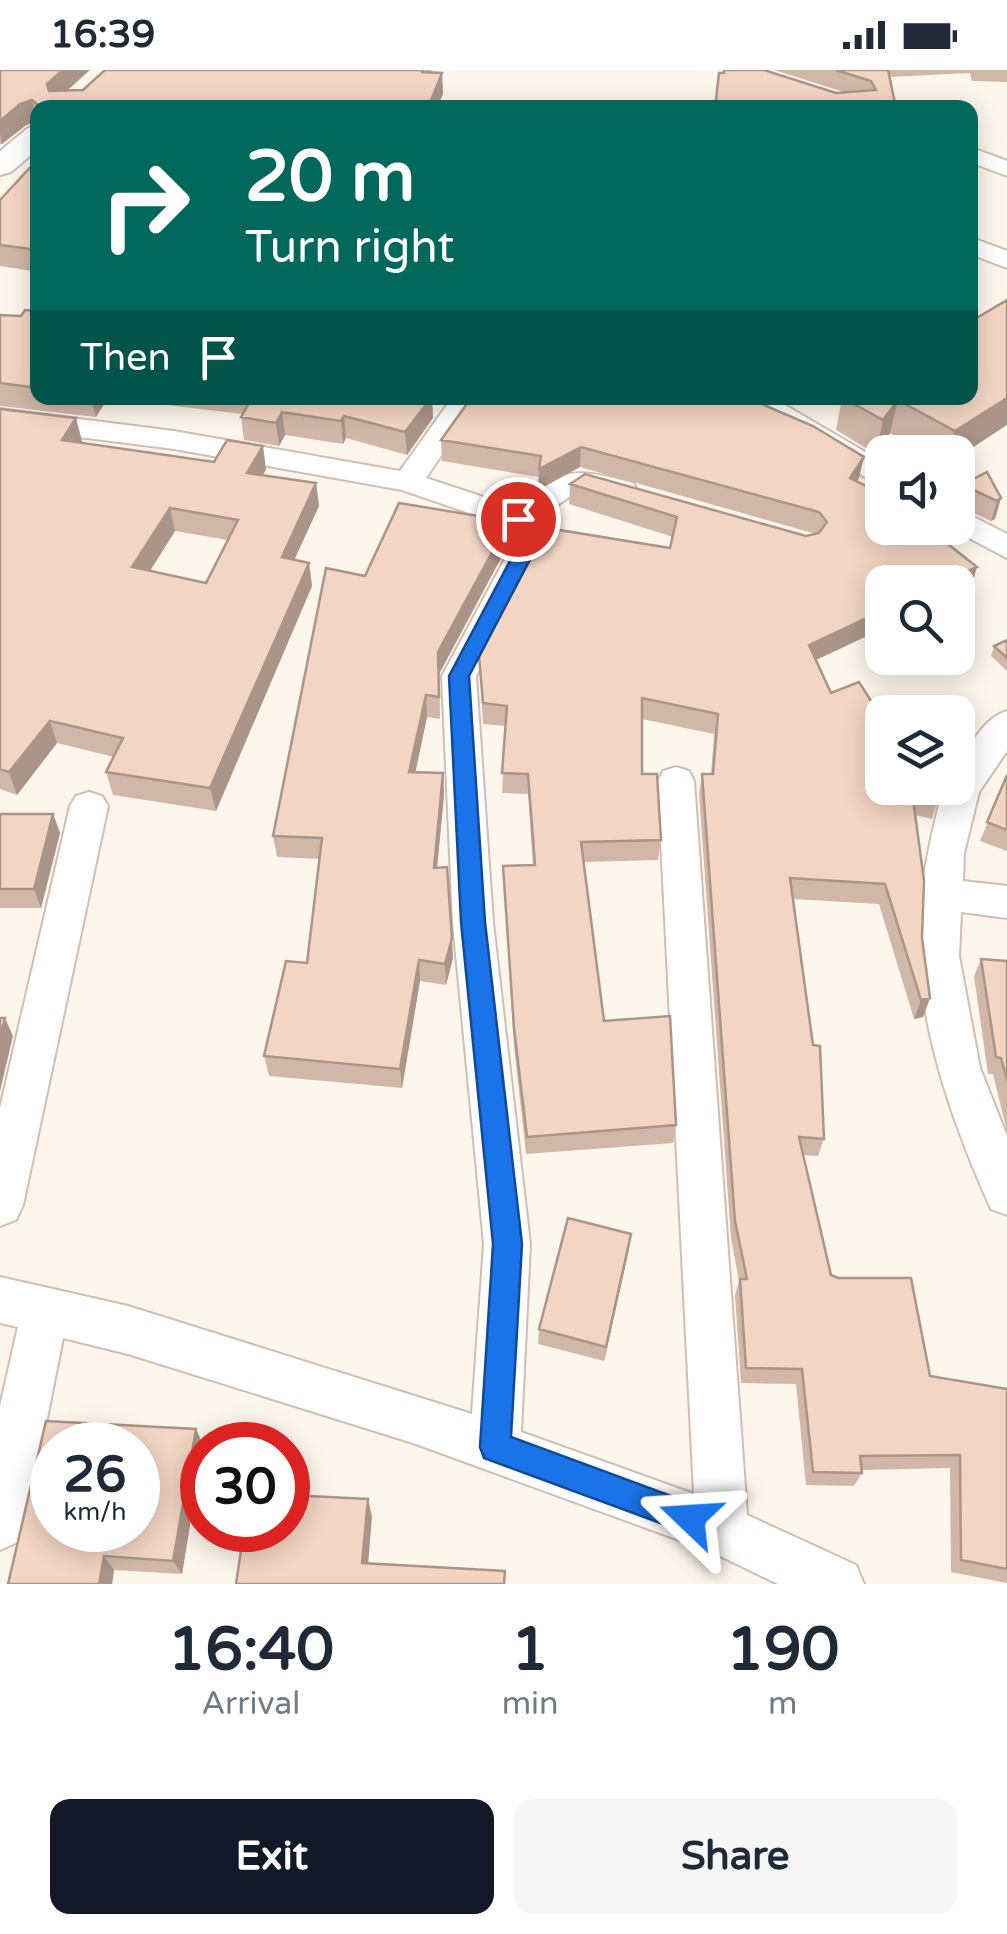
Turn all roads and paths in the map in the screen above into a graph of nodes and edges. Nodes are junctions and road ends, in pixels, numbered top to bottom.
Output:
1 (30, 141) edge
2 (978, 157) edge
3 (0, 166) edge
4 (1007, 169) edge
5 (978, 176) edge
6 (978, 248) edge
7 (1007, 260) edge
8 (461, 405) edge
9 (766, 405) edge
10 (0, 418) edge
11 (865, 464) edge
12 (408, 482) junction
13 (654, 499) edge
14 (518, 519) junction
15 (975, 529) edge
16 (1007, 548) edge
17 (1007, 724) edge
18 (676, 782) dead end
19 (89, 806) dead end
20 (943, 894) junction
21 (1007, 902) edge
22 (1007, 1194) edge
23 (0, 1206) edge
24 (22, 1306) edge
25 (495, 1447) junction
26 (0, 1524) edge
27 (722, 1530) junction
28 (837, 1584) edge

1 - 3 street
2 - 4 street
4 - 5 street
6 - 7 street
8 - 12 street
9 - 11 street
10 - 12 street
12 - 14 street
13 - 14 street
14 - 25 street
15 - 16 street
17 - 20 street
18 - 27 street
19 - 23 street
20 - 21 street
20 - 22 street
24 - 25 street
24 - 26 street
25 - 27 street
27 - 28 street

